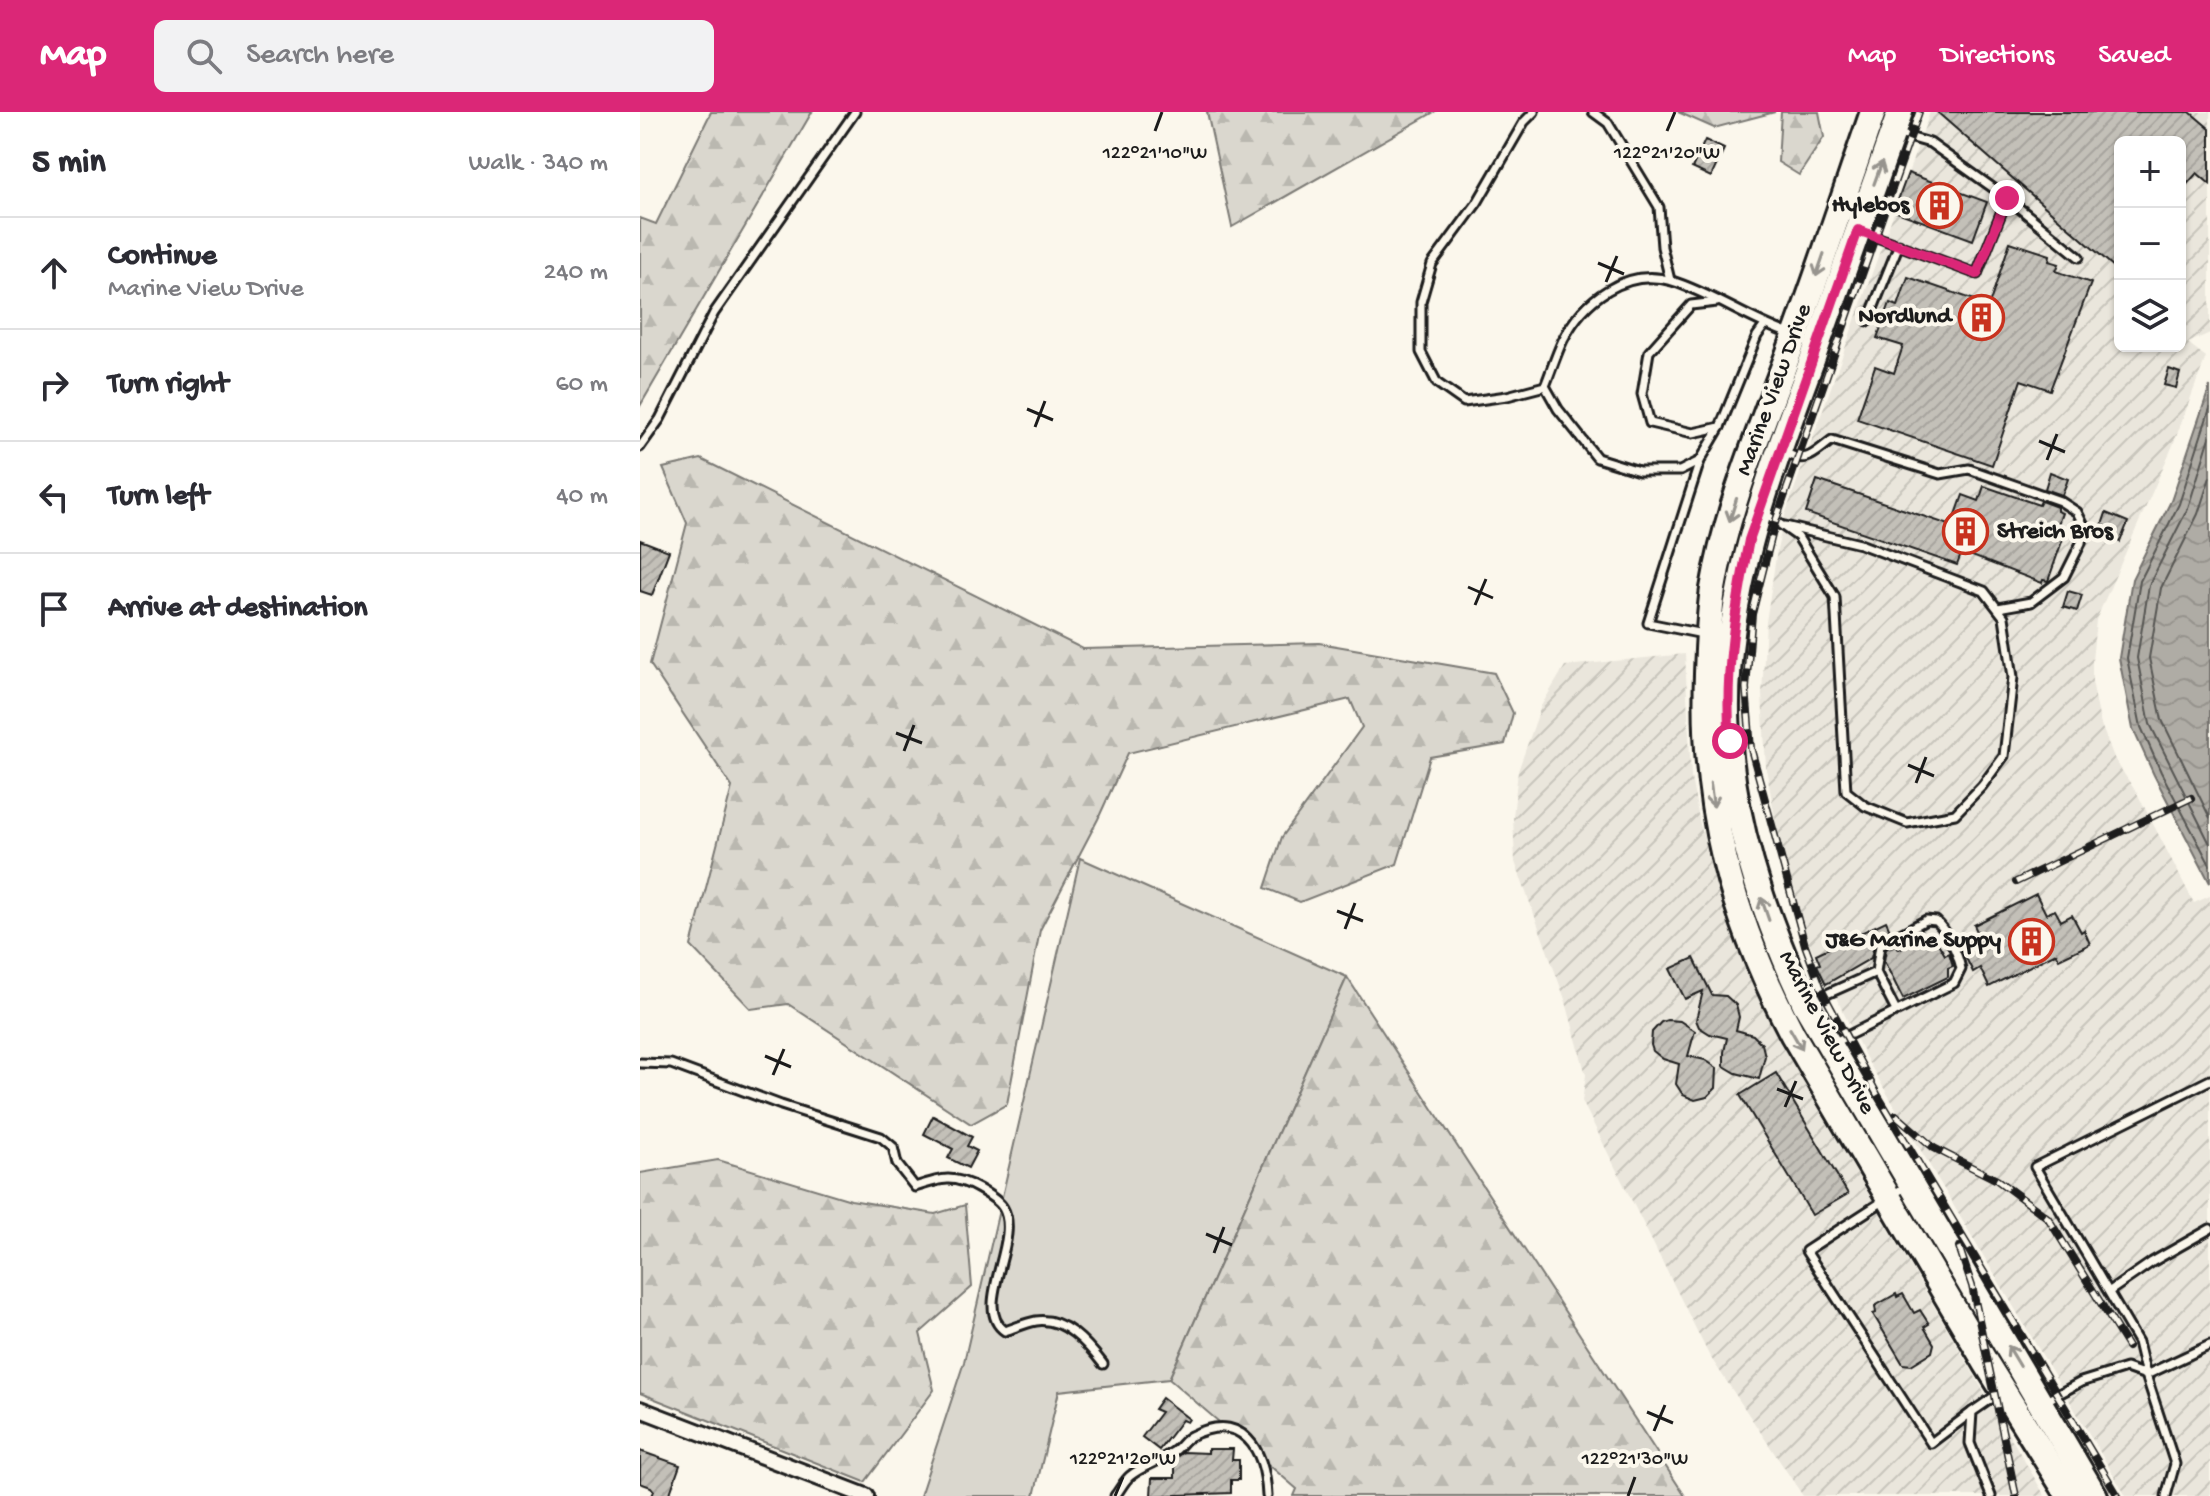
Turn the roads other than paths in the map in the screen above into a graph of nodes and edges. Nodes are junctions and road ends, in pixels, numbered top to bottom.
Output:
1 (855, 112) edge
2 (1534, 112) edge
3 (1593, 112) edge
4 (1873, 112) edge
5 (1896, 122) edge
6 (2007, 198) junction
7 (1858, 230) junction
8 (1899, 244) junction
9 (2079, 257) dead end
10 (1670, 280) junction
11 (1720, 302) junction
12 (1868, 321) dead end
13 (1765, 325) junction
14 (1795, 336) junction
15 (1545, 386) junction
16 (1720, 427) junction
17 (640, 447) edge
18 (1779, 449) junction
19 (1700, 461) junction
20 (1758, 510) junction
21 (1785, 526) junction
22 (1998, 608) junction
23 (1709, 635) junction
24 (1876, 972) junction
25 (1805, 1004) junction
26 (1896, 1011) junction
27 (1827, 1046) junction
28 (640, 1063) edge
29 (2210, 1080) edge
30 (1900, 1190) junction
31 (2210, 1229) edge
32 (2110, 1291) junction
33 (2210, 1345) edge
34 (1103, 1364) dead end
35 (2146, 1375) junction
36 (2004, 1391) junction
37 (2041, 1404) junction
38 (640, 1409) edge
39 (1972, 1412) junction
40 (866, 1496) edge
41 (1115, 1496) edge
42 (1267, 1496) edge
43 (1991, 1496) edge
44 (2069, 1496) edge
45 (2095, 1496) edge
46 (2166, 1496) edge

1 - 17 lane
2 - 15 lane
3 - 10 lane
4 -> 14 main road, Marine View Drive
5 - 6 lane
7 -> 5 main road, Marine View Drive
6 - 8 lane
6 - 9 lane
7 - 8 lane
7 - 18 main road, Marine View Drive
8 - 12 lane
10 - 11 lane
10 - 15 lane
11 - 13 lane
11 - 16 lane
13 - 14 lane
13 - 16 lane
14 -> 23 main road, Marine View Drive
15 - 19 lane
16 - 19 lane
18 - 20 main road, Marine View Drive
18 - 22 lane
19 - 23 lane
20 - 21 lane
25 -> 20 main road, Marine View Drive
21 - 22 lane
21 - 22 lane
23 -> 30 main road, Marine View Drive
24 - 25 lane
24 - 26 lane
24 - 26 lane
25 - 27 main road, Marine View Drive
26 - 27 lane
27 - 30 main road, Marine View Drive
28 - 34 lane
29 - 32 lane
30 - 36 main road, Marine View Drive
37 -> 30 main road, Marine View Drive
30 - 39 lane
31 - 32 lane
32 - 35 lane
33 - 35 lane
35 - 37 lane
35 - 46 lane
36 - 39 lane
36 - 44 main road, Marine View Drive
37 - 45 main road, Marine View Drive
38 - 40 street
39 - 43 lane
41 - 42 lane

